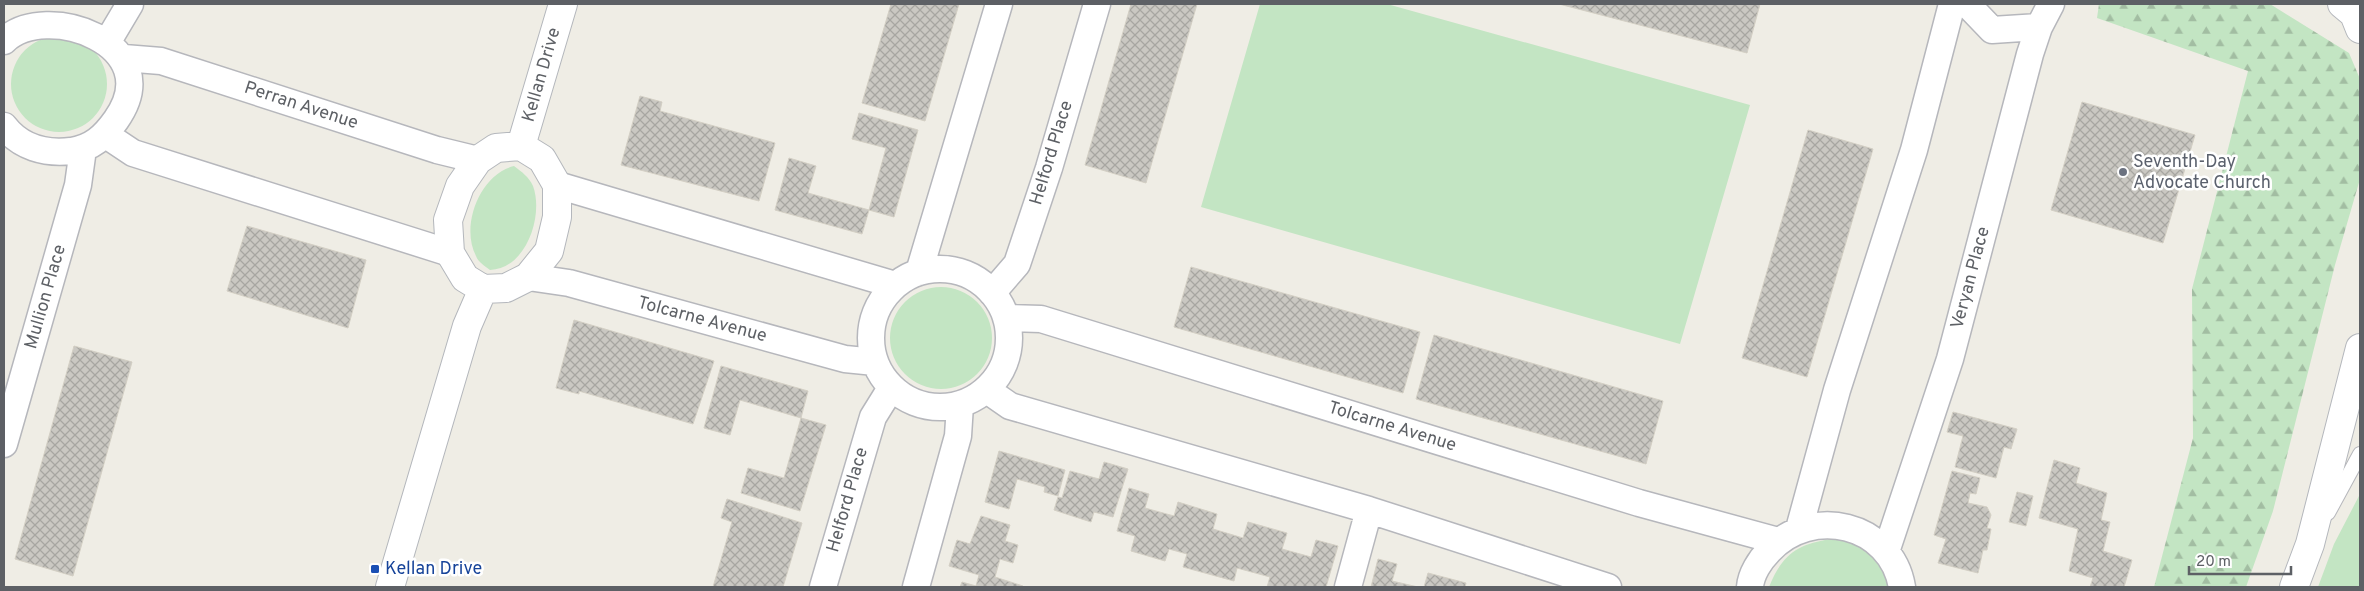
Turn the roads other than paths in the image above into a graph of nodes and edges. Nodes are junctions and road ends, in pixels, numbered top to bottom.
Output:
1 (130, 4) edge
2 (562, 4) edge
3 (999, 4) edge
4 (1097, 4) edge
5 (1952, 4) edge
6 (1968, 4) edge
7 (2051, 4) edge
8 (2342, 4) edge
9 (20, 23) edge
10 (2039, 27) junction
11 (2360, 29) edge
12 (117, 47) junction
13 (6, 133) edge
14 (106, 135) junction
15 (521, 146) junction
16 (83, 149) junction
17 (478, 160) junction
18 (557, 185) junction
19 (450, 253) junction
20 (919, 272) junction
21 (528, 277) junction
22 (895, 285) junction
23 (483, 289) junction
24 (992, 293) junction
25 (1006, 318) junction
26 (2360, 348) edge
27 (875, 362) junction
28 (891, 388) junction
29 (987, 390) junction
30 (960, 405) junction
31 (4, 444) edge
32 (2360, 454) edge
33 (1369, 510) junction
34 (1788, 535) junction
35 (2310, 544) junction
36 (1886, 552) junction
37 (390, 587) edge
38 (823, 587) edge
39 (916, 587) edge
40 (1348, 587) edge
41 (1608, 587) edge
42 (1750, 587) edge
43 (1902, 587) edge
44 (2294, 587) edge

1 - 12 street
2 - 15 street, Kellan Drive
3 - 20 street
4 - 24 street, Helford Place
5 - 34 street
6 - 10 street
7 - 10 street, Veryan Place
8 - 11 street
9 - 12 street
10 - 36 street, Veryan Place
12 - 14 street
12 - 17 street, Perran Avenue
13 - 16 street
14 - 16 street
14 - 19 street
15 - 17 street, Kellan Drive
15 - 18 street, Kellan Drive
16 - 31 street, Mullion Place
17 - 19 street, Kellan Drive
18 - 21 street, Kellan Drive
18 - 22 street
19 - 23 street, Kellan Drive
20 - 22 street
20 - 24 street
21 - 23 street, Kellan Drive
21 - 27 street, Tolcarne Avenue
22 - 27 street
23 - 37 street
24 - 25 street
25 - 29 street
25 - 34 street, Tolcarne Avenue
26 - 35 street
27 - 28 street
28 - 30 street
28 - 38 street, Helford Place
29 - 30 street
29 - 33 street
30 - 39 street
32 - 35 lane
33 - 40 street
33 - 41 street
34 - 36 street
34 - 42 street
35 - 44 street
36 - 43 street

